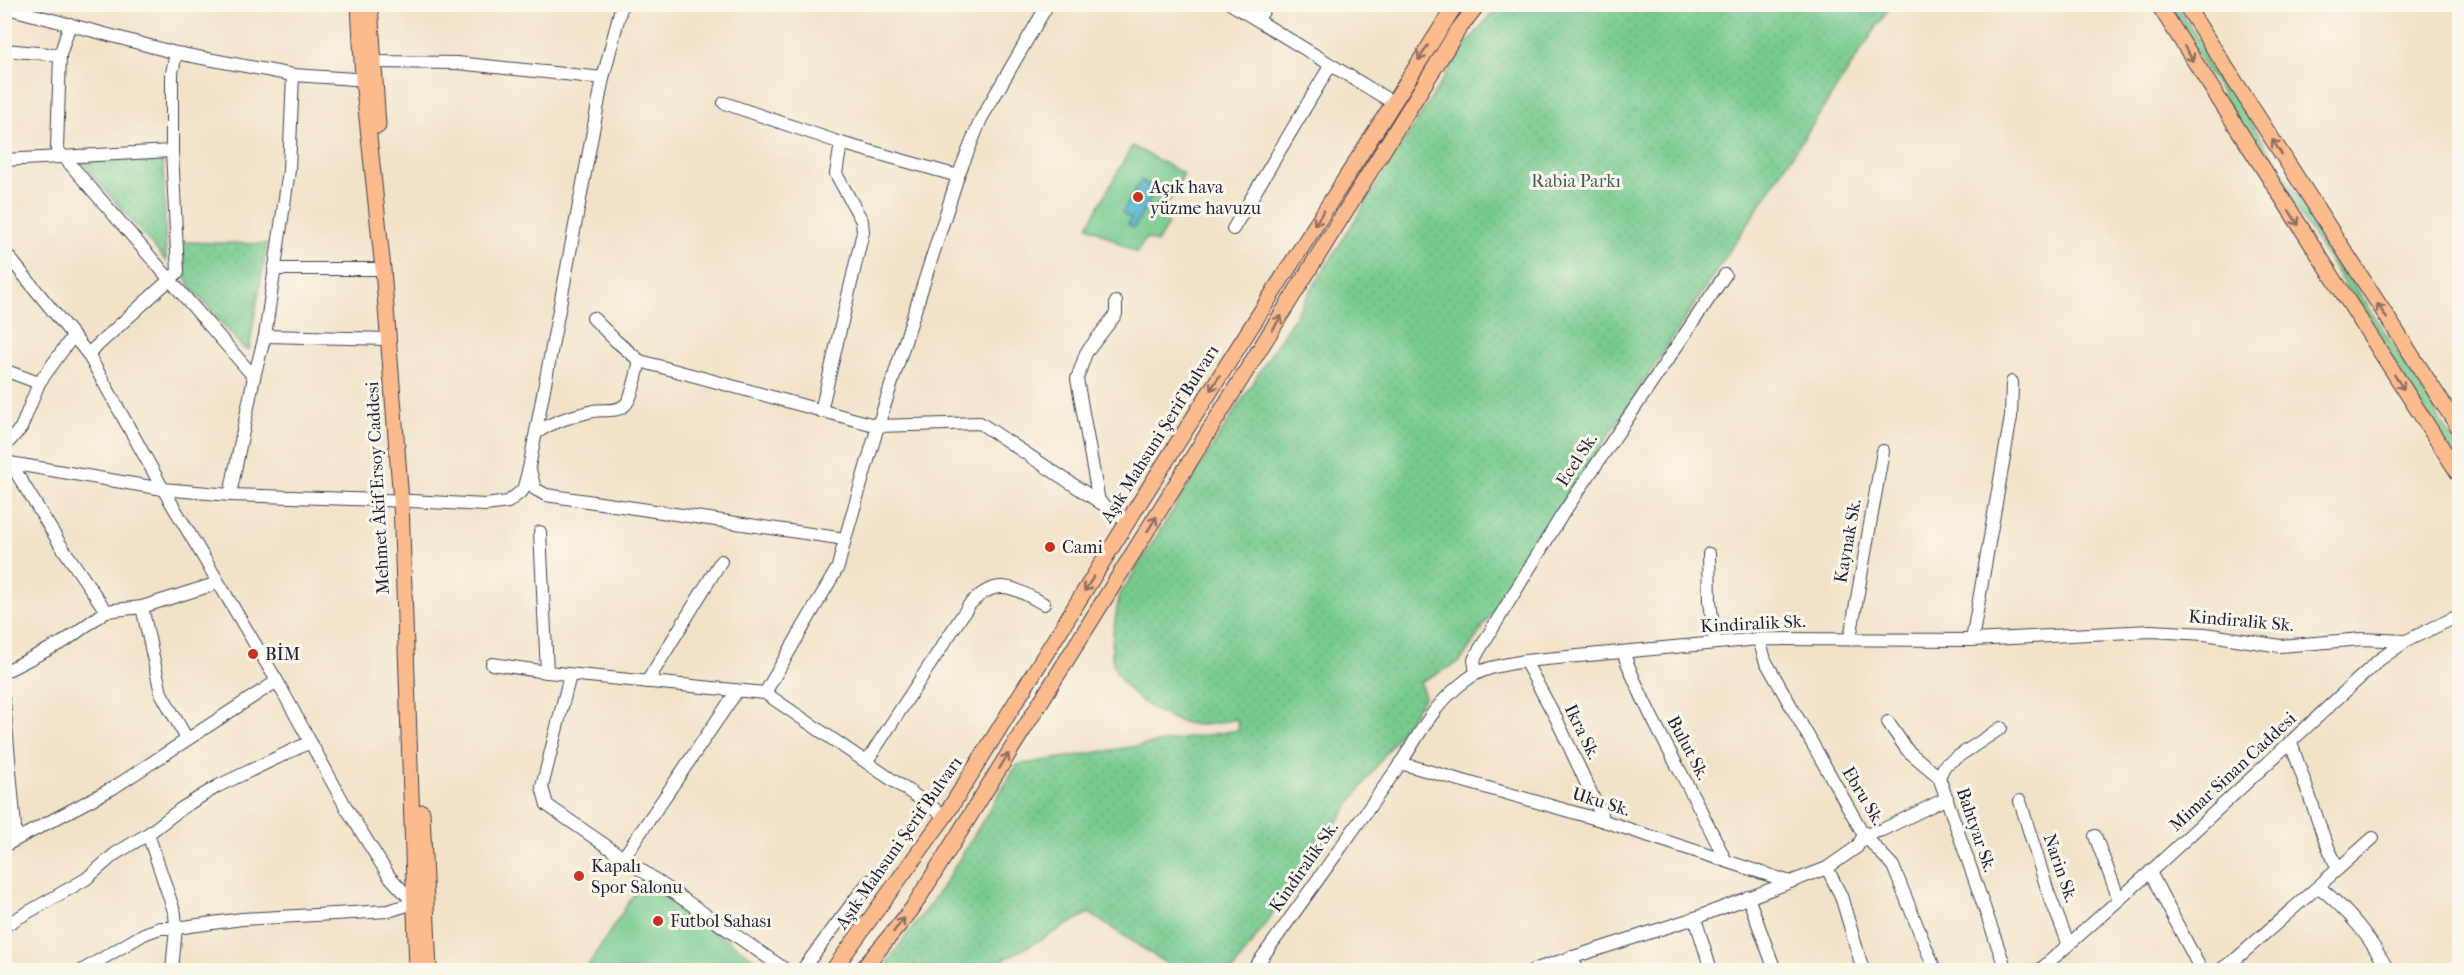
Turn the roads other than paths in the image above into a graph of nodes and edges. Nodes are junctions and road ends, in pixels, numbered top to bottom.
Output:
1 (359, 4) edge
2 (370, 4) edge
3 (622, 4) edge
4 (1048, 4) edge
5 (1231, 4) edge
6 (1267, 4) edge
7 (1455, 4) edge
8 (1478, 4) edge
9 (2158, 4) edge
10 (2185, 4) edge
11 (4, 7) edge
12 (1258, 21) junction
13 (70, 24) junction
14 (4, 50) edge
15 (176, 53) junction
16 (60, 55) junction
17 (373, 62) junction
18 (1330, 66) junction
19 (293, 75) junction
20 (603, 78) junction
21 (368, 80) junction
22 (1392, 102) junction
23 (724, 103) dead end
24 (841, 143) junction
25 (172, 151) junction
26 (63, 156) junction
27 (4, 160) edge
28 (958, 176) junction
29 (1233, 229) dead end
30 (4, 251) edge
31 (274, 269) junction
32 (383, 270) junction
33 (1725, 275) dead end
34 (171, 281) junction
35 (1116, 302) dead end
36 (593, 318) dead end
37 (73, 336) junction
38 (264, 336) junction
39 (388, 339) junction
40 (88, 354) junction
41 (640, 361) junction
42 (4, 370) edge
43 (254, 377) junction
44 (2012, 382) dead end
45 (39, 383) junction
46 (821, 411) junction
47 (878, 426) junction
48 (2460, 430) edge
49 (536, 433) junction
50 (4, 447) edge
51 (1882, 451) dead end
52 (8, 463) edge
53 (529, 468) junction
54 (2460, 476) edge
55 (163, 489) junction
56 (230, 495) junction
57 (406, 501) junction
58 (1100, 502) junction
59 (1128, 521) junction
60 (540, 532) dead end
61 (845, 539) junction
62 (1709, 554) dead end
63 (721, 561) dead end
64 (218, 583) junction
65 (1044, 604) dead end
66 (142, 607) junction
67 (106, 611) junction
68 (2460, 615) edge
69 (1850, 638) junction
70 (1758, 639) junction
71 (1972, 640) junction
72 (2406, 641) junction
73 (1715, 643) junction
74 (1623, 652) junction
75 (1525, 661) junction
76 (492, 664) dead end
77 (4, 672) edge
78 (547, 672) junction
79 (1476, 673) junction
80 (570, 675) junction
81 (277, 681) junction
82 (647, 682) junction
83 (737, 691) junction
84 (765, 693) junction
85 (4, 702) edge
86 (1888, 722) dead end
87 (2001, 728) dead end
88 (187, 739) junction
89 (310, 742) junction
90 (2291, 743) junction
91 (867, 760) junction
92 (1400, 763) junction
93 (1939, 777) junction
94 (1947, 798) junction
95 (2019, 801) dead end
96 (945, 816) junction
97 (1604, 821) junction
98 (148, 834) junction
99 (1864, 835) junction
100 (2095, 836) dead end
101 (2373, 838) dead end
102 (16, 839) junction
103 (4, 846) edge
104 (623, 858) junction
105 (1725, 860) junction
106 (1827, 868) junction
107 (2338, 869) junction
108 (2150, 872) junction
109 (869, 881) dead end
110 (1790, 882) junction
111 (2319, 887) junction
112 (1748, 897) junction
113 (2119, 899) junction
114 (414, 903) junction
115 (1695, 918) junction
116 (4, 927) edge
117 (176, 928) junction
118 (2069, 945) junction
119 (1571, 957) junction
120 (83, 970) edge
121 (172, 970) edge
122 (417, 970) edge
123 (429, 970) edge
124 (786, 970) edge
125 (802, 970) edge
126 (833, 970) edge
127 (862, 970) edge
128 (1253, 970) edge
129 (1533, 970) edge
130 (1578, 970) edge
131 (1711, 970) edge
132 (1775, 970) edge
133 (1863, 970) edge
134 (1935, 970) edge
135 (2006, 970) edge
136 (2040, 970) edge
137 (2201, 970) edge
138 (2220, 970) edge
139 (2388, 970) edge

1 - 21 main road, Mehmet Âkif Ersoy Caddesi
2 - 17 main road, Mehmet Âkif Ersoy Caddesi
3 - 20 street
4 - 28 street
5 - 12 street
6 - 12 street
7 -> 22 main road, Aşık Mahsuni Şerif Bulvarı
127 -> 8 main road
9 -> 54 main road
48 -> 10 main road
11 - 13 street
12 - 18 street
13 - 15 street
13 - 16 street
14 - 16 street
15 - 19 street
15 - 25 street
16 - 26 street
17 - 20 street
17 - 21 main road, Mehmet Âkif Ersoy Caddesi
18 - 22 street
18 - 29 street
19 - 21 street
19 - 31 street
20 - 49 street
21 - 32 main road, Mehmet Âkif Ersoy Caddesi
21 - 57 main road, Mehmet Âkif Ersoy Caddesi
22 -> 59 main road, Aşık Mahsuni Şerif Bulvarı
23 - 24 street
24 - 28 street
24 - 46 street
25 - 26 street
25 - 34 street
26 - 27 street
26 - 34 street
28 - 47 street
30 - 37 street
31 - 32 street
31 - 38 street
32 - 39 main road, Mehmet Âkif Ersoy Caddesi
33 - 79 street, Ecel Sk.
34 - 40 street
34 - 43 street
35 - 58 street
36 - 41 street
37 - 40 street
37 - 45 street
38 - 39 street
38 - 43 street
39 - 57 main road, Mehmet Âkif Ersoy Caddesi
40 - 55 street
41 - 46 street
41 - 49 street
42 - 45 street
43 - 56 street
44 - 71 street
45 - 50 street
46 - 47 street
47 - 58 street
47 - 61 street
49 - 53 street
51 - 69 street, Kaynak Sk.
52 - 55 street
52 - 67 street
53 - 57 street
53 - 61 street
55 - 56 street
55 - 64 street
56 - 57 street
57 - 114 main road, Mehmet Âkif Ersoy Caddesi
57 - 123 main road, Mehmet Âkif Ersoy Caddesi
58 - 59 street
59 -> 96 main road, Aşık Mahsuni Şerif Bulvarı
60 - 78 street
61 - 84 street
62 - 73 street
63 - 82 street
64 - 66 street
64 - 81 street
65 - 91 street
66 - 67 street
66 - 88 street
67 - 77 street
68 - 72 street, Mimar Sinan Caddesi
69 - 70 street, Kindiralik Sk.
69 - 71 street, Kindiralik Sk.
70 - 73 street, Kindiralik Sk.
70 - 99 street, Ebru Sk.
71 - 72 street, Kindiralik Sk.
72 - 90 street, Mimar Sinan Caddesi
73 - 74 street, Kindiralik Sk.
74 - 75 street, Kindiralik Sk.
74 - 105 street, Bulut Sk.
75 - 79 street, Kindiralik Sk.
75 - 97 street, Ikra Sk.
76 - 78 street
78 - 80 street
79 - 92 street, Kindiralik Sk.
80 - 82 street
80 - 104 street
81 - 88 street
81 - 89 street
82 - 83 street
83 - 84 street
83 - 104 street
84 - 91 street
85 - 102 street
86 - 93 street
87 - 93 street, Bahtyar Sk.
88 - 102 street
89 - 98 street
89 - 114 street
90 - 107 street
90 - 108 street, Mimar Sinan Caddesi
91 - 96 street
92 - 97 street, Uku Sk.
92 - 128 street, Kindiralik Sk.
93 - 94 street, Bahtyar Sk.
94 - 99 street
94 - 135 street, Bahtyar Sk.
95 - 118 street, Narin Sk.
96 - 126 main road, Aşık Mahsuni Şerif Bulvarı
97 - 105 street, Uku Sk.
98 - 116 street
98 - 117 street
99 - 106 street
99 - 134 street, Ebru Sk.
100 - 113 street
101 - 107 street
102 - 103 street
104 - 124 street
105 - 110 street, Uku Sk.
106 - 110 street
106 - 133 street
107 - 111 street
108 - 113 street, Mimar Sinan Caddesi
108 - 137 street
109 - 125 street
110 - 112 street
111 - 138 street
111 - 139 street
112 - 115 street
112 - 132 street
113 - 118 street, Mimar Sinan Caddesi
114 - 117 street
114 - 122 main road, Mehmet Âkif Ersoy Caddesi
115 - 119 street
115 - 131 street
117 - 120 street
117 - 121 street
118 - 136 street, Mimar Sinan Caddesi
119 - 129 street
119 - 130 street

